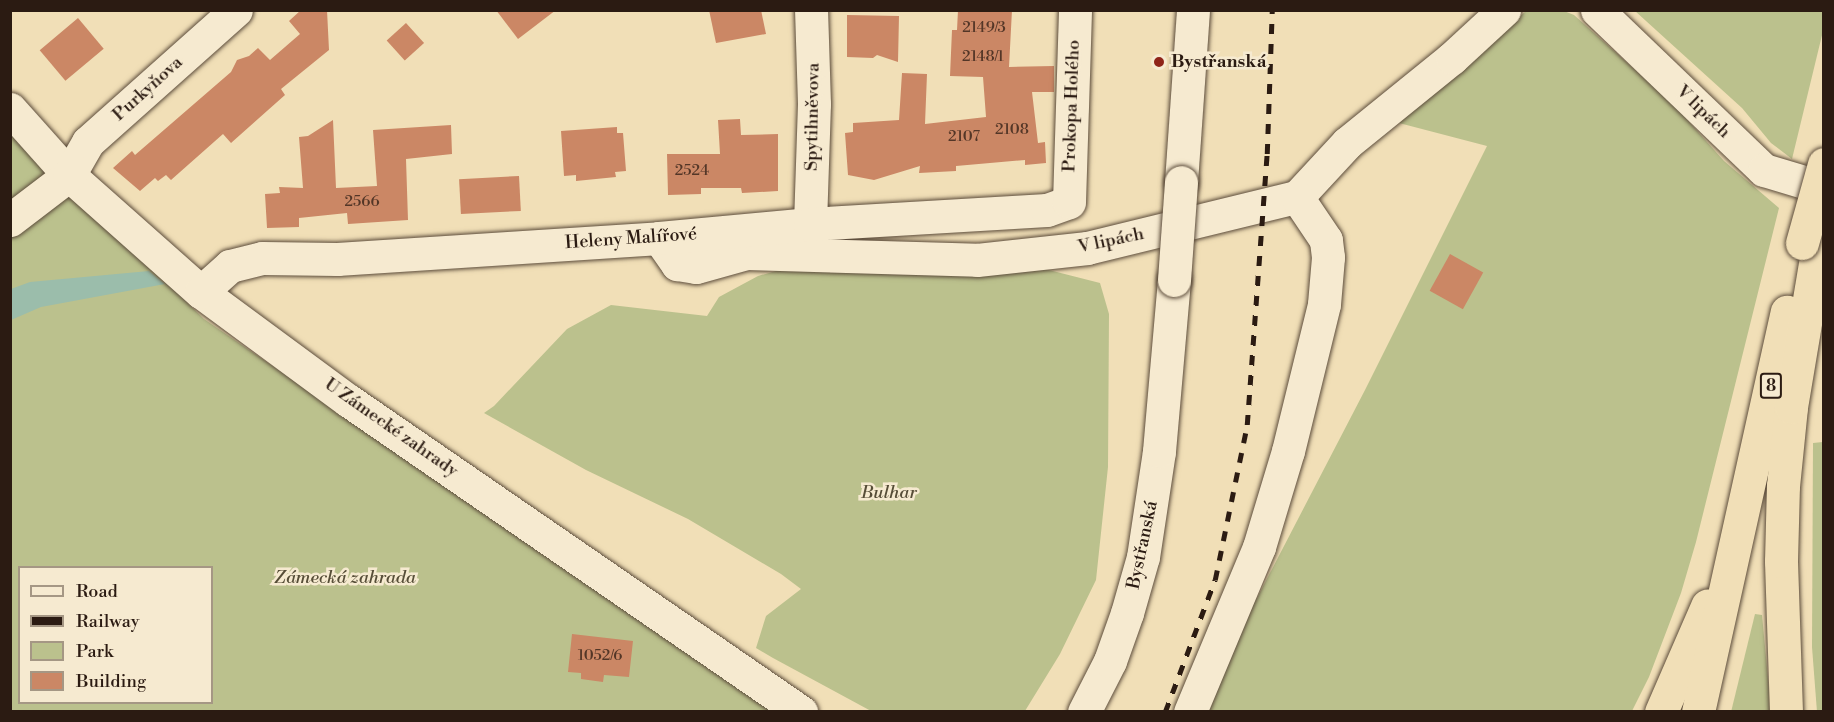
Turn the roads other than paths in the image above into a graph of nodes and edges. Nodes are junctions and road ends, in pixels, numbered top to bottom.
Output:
1 (811, 10) edge
2 (1075, 10) edge
3 (1193, 10) edge
4 (1504, 10) edge
5 (1597, 10) edge
6 (235, 11) edge
7 (10, 109) edge
8 (1824, 164) edge
9 (69, 175) junction
10 (1824, 188) edge
11 (1297, 197) junction
12 (1070, 202) joint
13 (1824, 210) edge
14 (10, 220) edge
15 (810, 224) junction
16 (658, 238) junction
17 (1810, 244) junction
18 (201, 292) junction
19 (1740, 530) junction
20 (801, 711) edge
21 (1084, 711) edge
22 (1190, 711) edge
23 (1661, 711) edge
24 (1698, 711) edge
25 (1786, 711) edge

1 - 15 street, Spytihněvova
2 - 12 street, Prokopa Holého
3 - 21 street, Bystřanská, bridge
4 - 11 street
5 - 10 street, V lipách
6 - 9 street, Purkyňova
7 - 9 street, U Zámecké zahrady
8 - 17 highway, 8, bridge
9 - 14 street
9 - 18 street, U Zámecké zahrady
11 - 16 street, V lipách
11 - 22 street
12 - 15 street, Heleny Malířové
13 - 17 highway
15 - 16 street, Heleny Malířové
16 - 18 street, Heleny Malířové
17 - 19 highway, 8
17 - 25 highway
18 - 20 street, U Zámecké zahrady
19 - 23 highway, 8
19 - 24 highway, 8

